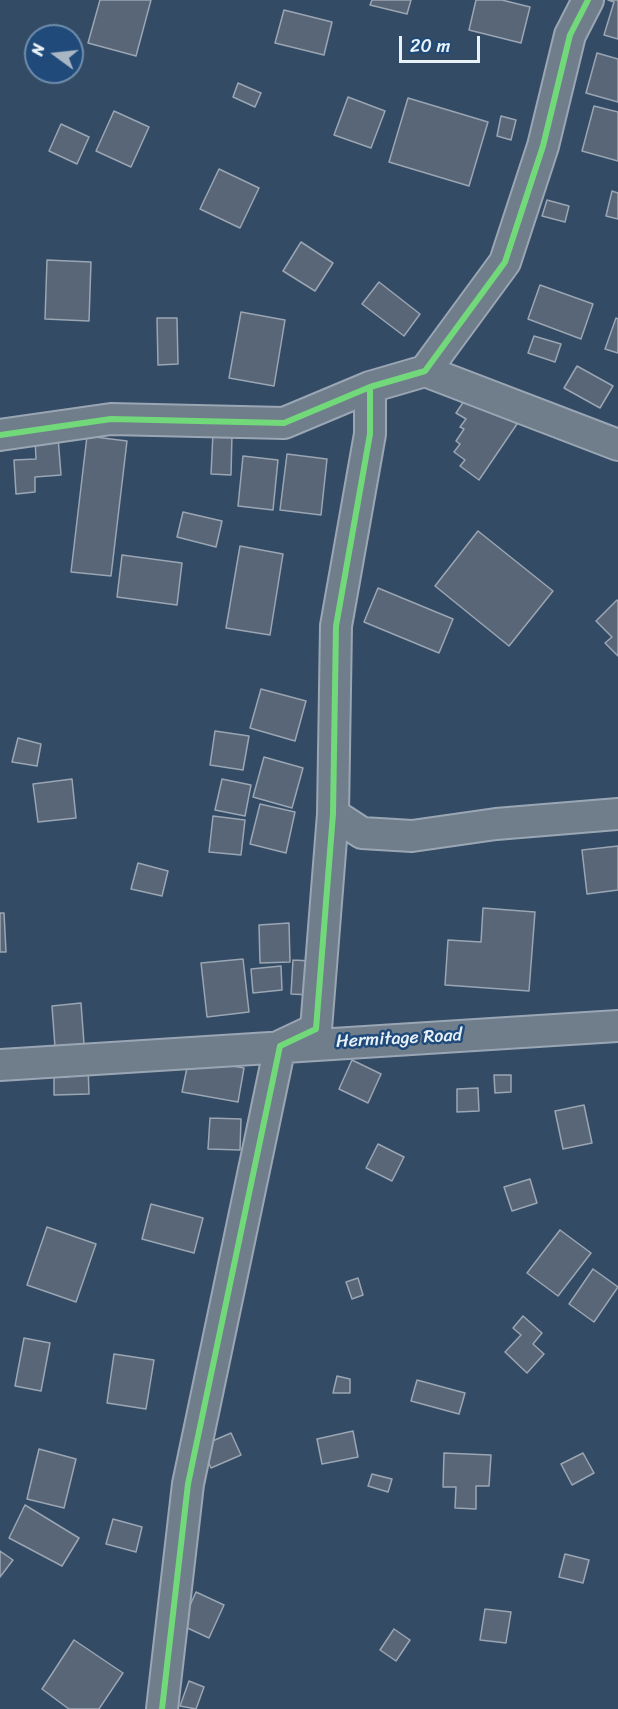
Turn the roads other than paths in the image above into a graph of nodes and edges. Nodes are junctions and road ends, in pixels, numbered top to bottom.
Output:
1 (588, 0) edge
2 (425, 371) junction
3 (370, 387) junction
4 (0, 435) edge
5 (618, 445) edge
6 (333, 814) junction
7 (618, 814) edge
8 (618, 1026) edge
9 (280, 1046) junction
10 (0, 1065) edge
11 (162, 1709) edge

1 - 2 street
2 - 3 street
2 - 5 street
3 - 4 street
3 - 6 street
6 - 7 street
6 - 9 street
8 - 9 street, Hermitage Road
9 - 10 street, Hermitage Road
9 - 11 street

